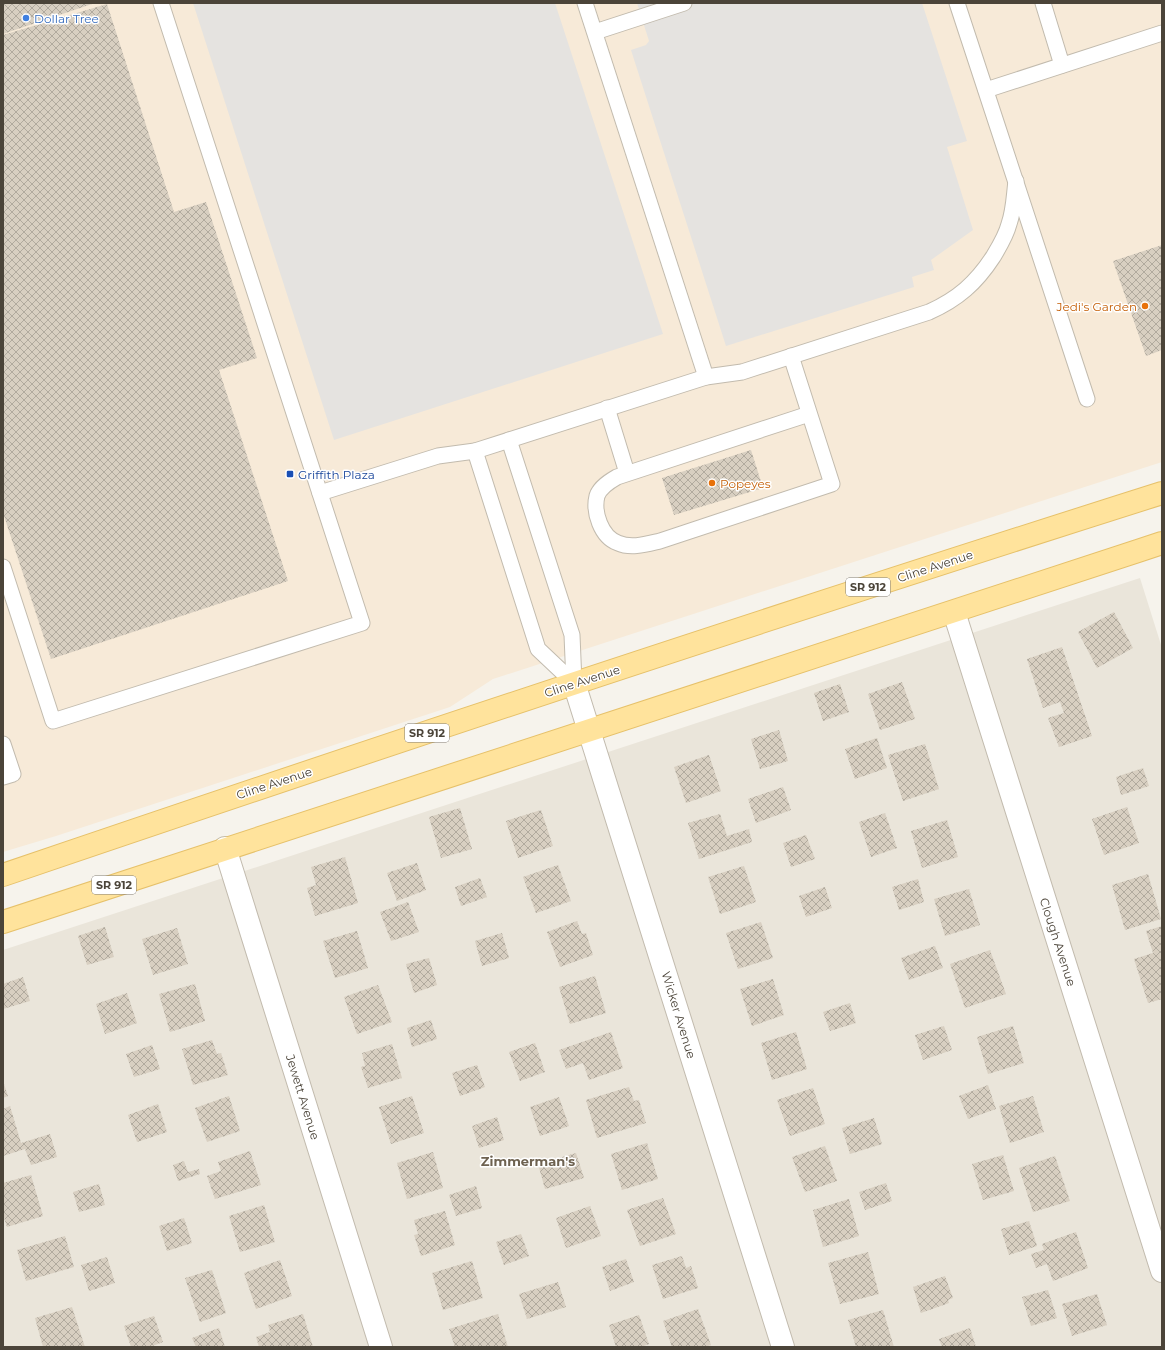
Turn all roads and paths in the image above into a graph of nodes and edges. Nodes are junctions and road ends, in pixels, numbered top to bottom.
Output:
1 (161, 3) edge
2 (585, 3) edge
3 (684, 3) edge
4 (957, 3) edge
5 (1043, 3) edge
6 (595, 32) junction
7 (1162, 33) edge
8 (1062, 65) junction
9 (986, 90) junction
10 (1016, 182) junction
11 (790, 356) junction
12 (706, 377) junction
13 (1087, 399) dead end
14 (608, 408) junction
15 (809, 414) junction
16 (509, 440) junction
17 (475, 451) junction
18 (627, 473) junction
19 (320, 493) junction
20 (1162, 493) edge
21 (1162, 543) edge
22 (3, 567) edge
23 (954, 612) junction
24 (574, 684) junction
25 (589, 730) junction
26 (3, 744) edge
27 (3, 777) edge
28 (225, 848) junction
29 (3, 875) edge
30 (3, 922) edge
31 (1162, 1271) edge
32 (381, 1347) edge
33 (783, 1347) edge

1 - 19 lane
2 - 6 lane
3 - 6 lane
4 - 9 lane
5 - 8 lane
6 - 12 lane
7 - 8 lane
8 - 9 lane
9 - 10 lane
10 - 11 lane
10 - 13 lane
11 - 12 lane
11 - 15 lane
12 - 14 lane
14 - 16 lane
14 - 18 lane
15 - 18 lane
15 - 18 lane
16 - 17 lane
16 - 24 lane
17 - 19 lane
17 - 24 lane
19 - 22 lane
20 - 24 main road, Cline Avenue / SR 912
21 - 23 main road, SR 912
23 - 25 main road, SR 912
23 - 31 street, Clough Avenue
24 - 25 street, Wicker Avenue
24 - 29 main road, Cline Avenue / SR 912
25 - 28 main road, SR 912
25 - 33 street, Wicker Avenue
26 - 27 lane
28 - 30 main road, SR 912
28 - 32 street, Jewett Avenue

